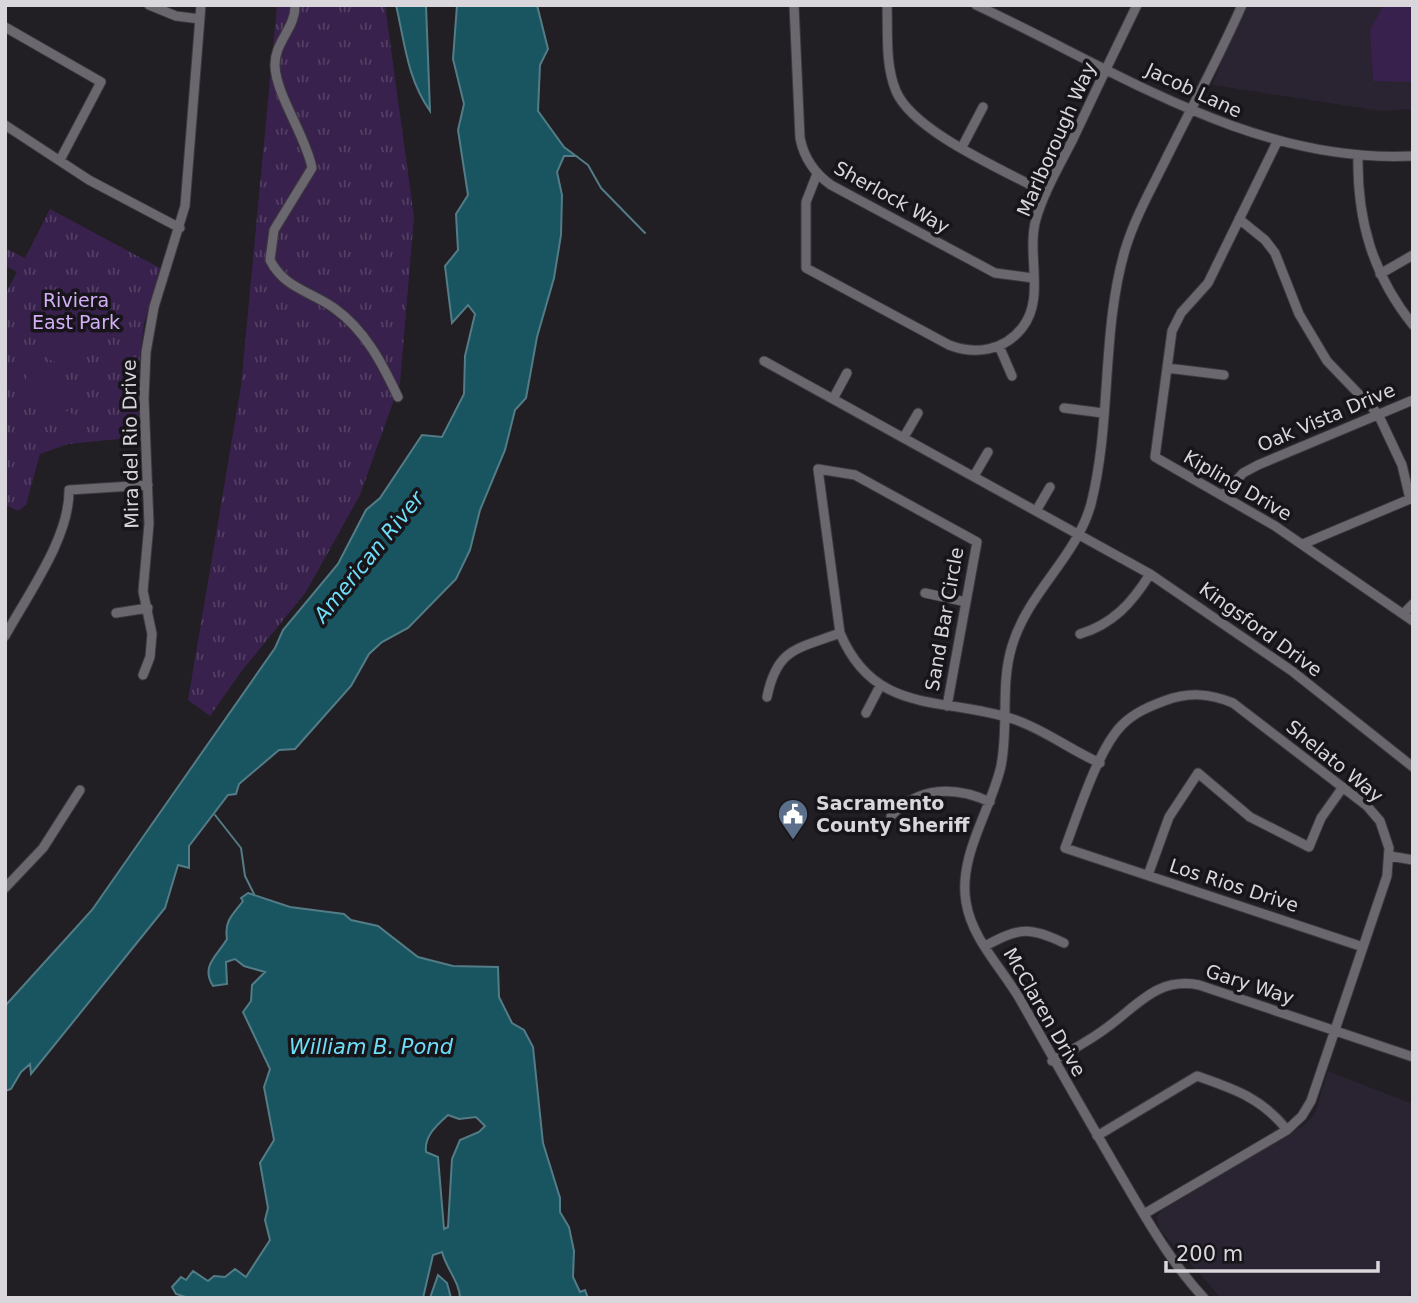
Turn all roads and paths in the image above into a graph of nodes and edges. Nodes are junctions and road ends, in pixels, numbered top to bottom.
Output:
1 (149, 5) edge
2 (201, 5) edge
3 (295, 5) edge
4 (794, 5) edge
5 (887, 5) edge
6 (976, 5) edge
7 (1137, 5) edge
8 (1242, 5) edge
9 (201, 19) junction
10 (5, 27) edge
11 (1107, 68) junction
12 (983, 107) dead end
13 (1191, 109) junction
14 (5, 125) edge
15 (1277, 142) junction
16 (962, 147) junction
17 (1358, 156) junction
18 (1413, 156) edge
19 (60, 160) junction
20 (817, 174) junction
21 (1046, 193) junction
22 (1239, 219) junction
23 (180, 228) junction
24 (1413, 256) edge
25 (1380, 274) junction
26 (1033, 278) junction
27 (1413, 324) edge
28 (999, 346) junction
29 (764, 361) dead end
30 (1167, 368) junction
31 (847, 373) dead end
32 (1224, 375) dead end
33 (1012, 376) dead end
34 (398, 397) dead end
35 (833, 399) junction
36 (1413, 400) edge
37 (1064, 408) dead end
38 (918, 413) dead end
39 (1103, 413) junction
40 (1378, 414) junction
41 (904, 437) junction
42 (988, 452) dead end
43 (974, 476) junction
44 (148, 485) junction
45 (1050, 487) dead end
46 (1223, 495) junction
47 (1036, 511) junction
48 (1079, 534) junction
49 (1304, 544) junction
50 (1150, 574) junction
51 (925, 593) dead end
52 (966, 602) junction
53 (1413, 604) edge
54 (148, 608) junction
55 (116, 613) dead end
56 (1403, 614) junction
57 (1413, 621) edge
58 (839, 633) junction
59 (1080, 635) dead end
60 (5, 636) edge
61 (143, 675) dead end
62 (880, 686) junction
63 (767, 697) dead end
64 (947, 706) junction
65 (866, 713) dead end
66 (1006, 717) junction
67 (1100, 763) junction
68 (1413, 767) edge
69 (1343, 787) junction
70 (80, 790) dead end
71 (990, 802) junction
72 (891, 816) dead end
73 (1390, 856) junction
74 (1094, 857) joint
75 (1413, 860) edge
76 (1148, 875) junction
77 (5, 888) edge
78 (1063, 943) dead end
79 (985, 946) junction
80 (1363, 947) junction
81 (1335, 1031) junction
82 (1413, 1058) edge
83 (1052, 1061) junction
84 (1287, 1130) junction
85 (1097, 1136) junction
86 (1144, 1214) junction
87 (1204, 1298) edge

1 - 9 street
2 - 9 street, Mira del Rio Drive
3 - 34 street
4 - 20 street, Sherlock Way
5 - 16 street
6 - 11 street, Jacob Lane
7 - 11 street, Marlborough Way
8 - 13 street, McClaren Drive
9 - 23 street, Mira del Rio Drive
10 - 19 street
11 - 13 street, Jacob Lane
11 - 21 street, Marlborough Way
12 - 16 street
13 - 15 street, Jacob Lane
13 - 39 street, McClaren Drive
14 - 19 street
15 - 17 street, Jacob Lane
15 - 22 street, Kipling Drive
16 - 21 street
17 - 18 street, Jacob Lane
17 - 25 street
19 - 23 street
20 - 26 street, Sherlock Way
20 - 28 street
21 - 26 street, Marlborough Way
22 - 30 street, Kipling Drive
22 - 40 street
23 - 44 street, Mira del Rio Drive
24 - 25 street
25 - 27 street
26 - 28 street, Marlborough Way
28 - 33 street
29 - 35 street, Kingsford Drive
30 - 32 street
30 - 46 street, Kipling Drive
31 - 35 street
35 - 41 street, Kingsford Drive
36 - 40 street, Oak Vista Drive
37 - 39 street
38 - 41 street
39 - 48 street, McClaren Drive
40 - 46 street, Oak Vista Drive
40 - 49 street
41 - 43 street, Kingsford Drive
42 - 43 street
43 - 47 street, Kingsford Drive
44 - 54 street, Mira del Rio Drive
44 - 60 street
45 - 47 street
46 - 49 street, Kipling Drive
47 - 48 street, Kingsford Drive
48 - 50 street, Kingsford Drive
48 - 66 street, McClaren Drive
49 - 56 street, Kipling Drive
50 - 59 street
50 - 68 street, Kingsford Drive
51 - 52 street
52 - 58 street, Sand Bar Circle
52 - 64 street, Sand Bar Circle
53 - 56 street
54 - 55 street
54 - 61 street, Mira del Rio Drive
56 - 57 street, Kipling Drive
58 - 62 street, Sand Bar Circle
58 - 63 street
62 - 64 street, Sand Bar Circle
62 - 65 street
64 - 66 street
66 - 67 street
66 - 71 street, McClaren Drive
67 - 69 street, Shelato Way
67 - 74 street, Shelato Way
69 - 73 street, Shelato Way
69 - 76 street
70 - 77 street
71 - 72 street
71 - 79 street, McClaren Drive
73 - 75 street
73 - 80 street, Shelato Way
74 - 76 street, Los Rios Drive
76 - 80 street, Los Rios Drive
78 - 79 street
79 - 83 street, McClaren Drive
80 - 81 street, Shelato Way
81 - 82 street, Gary Way
81 - 83 street, Gary Way
81 - 84 street, Shelato Way
83 - 85 street, McClaren Drive
84 - 85 street
84 - 86 street, Shelato Way
85 - 86 street, McClaren Drive
86 - 87 street, McClaren Drive

